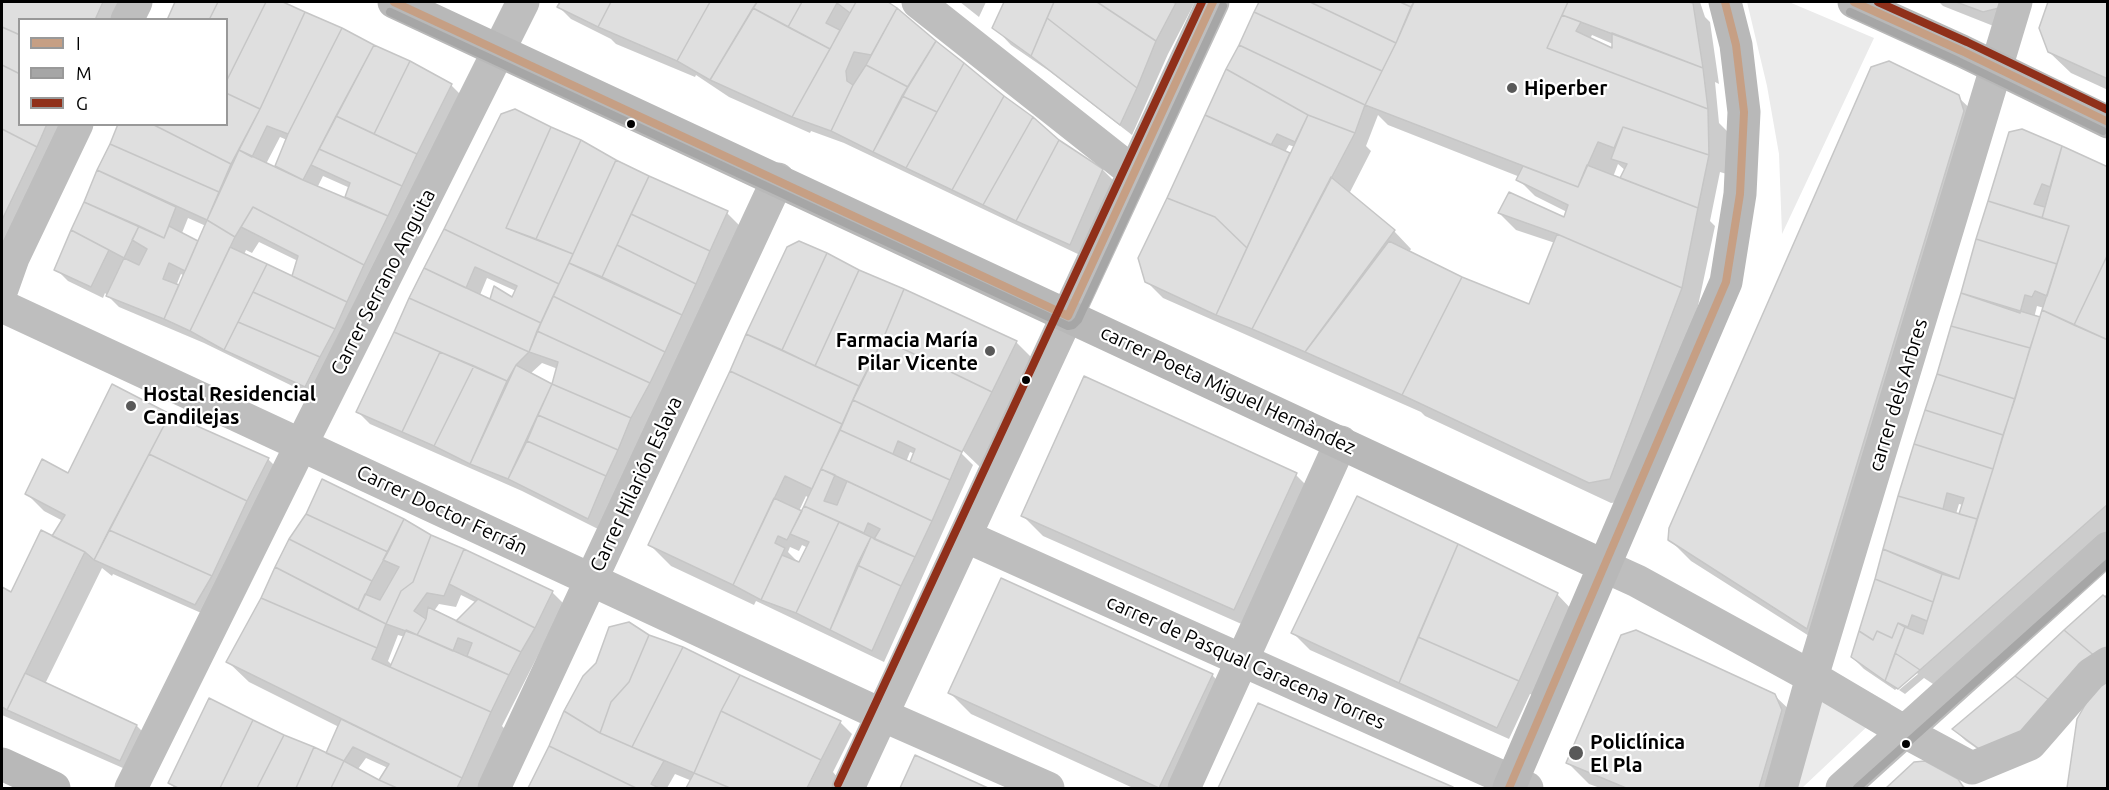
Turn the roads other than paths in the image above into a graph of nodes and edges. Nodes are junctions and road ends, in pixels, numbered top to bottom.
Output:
1 (136, 2) edge
2 (394, 2) edge
3 (523, 2) edge
4 (918, 2) edge
5 (1213, 2) edge
6 (1725, 2) edge
7 (1859, 2) edge
8 (2016, 2) edge
9 (128, 18) edge
10 (499, 50) junction
11 (1997, 69) junction
12 (2108, 122) edge
13 (76, 126) edge
14 (1133, 172) junction
15 (778, 179) junction
16 (2, 289) edge
17 (2, 306) edge
18 (1068, 316) junction
19 (1341, 442) junction
20 (301, 445) junction
21 (965, 536) junction
22 (2108, 548) edge
23 (1604, 566) junction
24 (591, 579) junction
25 (1241, 659) junction
26 (2108, 663) edge
27 (1812, 677) junction
28 (882, 715) junction
29 (1905, 732) junction
30 (2, 764) edge
31 (1975, 778) edge
32 (1516, 786) edge
33 (54, 789) edge
34 (131, 789) edge
35 (494, 789) edge
36 (848, 789) edge
37 (1048, 789) edge
38 (1184, 789) edge
39 (1781, 789) edge
40 (1842, 789) edge

1 - 9 street
2 - 10 street, carrer Poeta Miguel Hernàndez
3 - 10 street, Carrer Serrano Anguita
4 - 14 street
5 - 14 street
6 - 23 street
7 - 11 street
8 - 11 street, carrer dels Arbres
10 - 15 street, carrer Poeta Miguel Hernàndez
10 - 20 street, Carrer Serrano Anguita
11 - 12 street
11 - 27 street, carrer dels Arbres
13 - 16 street
14 - 18 street
15 - 18 street, carrer Poeta Miguel Hernàndez
15 - 24 street, Carrer Hilarión Eslava
17 - 20 street, Carrer Doctor Ferrán
18 - 19 street, carrer Poeta Miguel Hernàndez
18 - 21 street
19 - 23 street, carrer Poeta Miguel Hernàndez
19 - 25 street
20 - 24 street, Carrer Doctor Ferrán
20 - 34 street, Carrer Serrano Anguita
21 - 25 street, carrer de Pasqual Caracena Torres
21 - 28 street
22 - 29 street
23 - 27 street
23 - 32 street
24 - 28 street, Carrer Doctor Ferrán
24 - 35 street, Carrer Hilarión Eslava
25 - 32 street, carrer de Pasqual Caracena Torres
25 - 38 street
26 - 31 street
27 - 29 street
27 - 39 street, carrer dels Arbres
28 - 36 street
28 - 37 street, Carrer Doctor Ferrán
29 - 31 street
29 - 40 street
30 - 33 street

